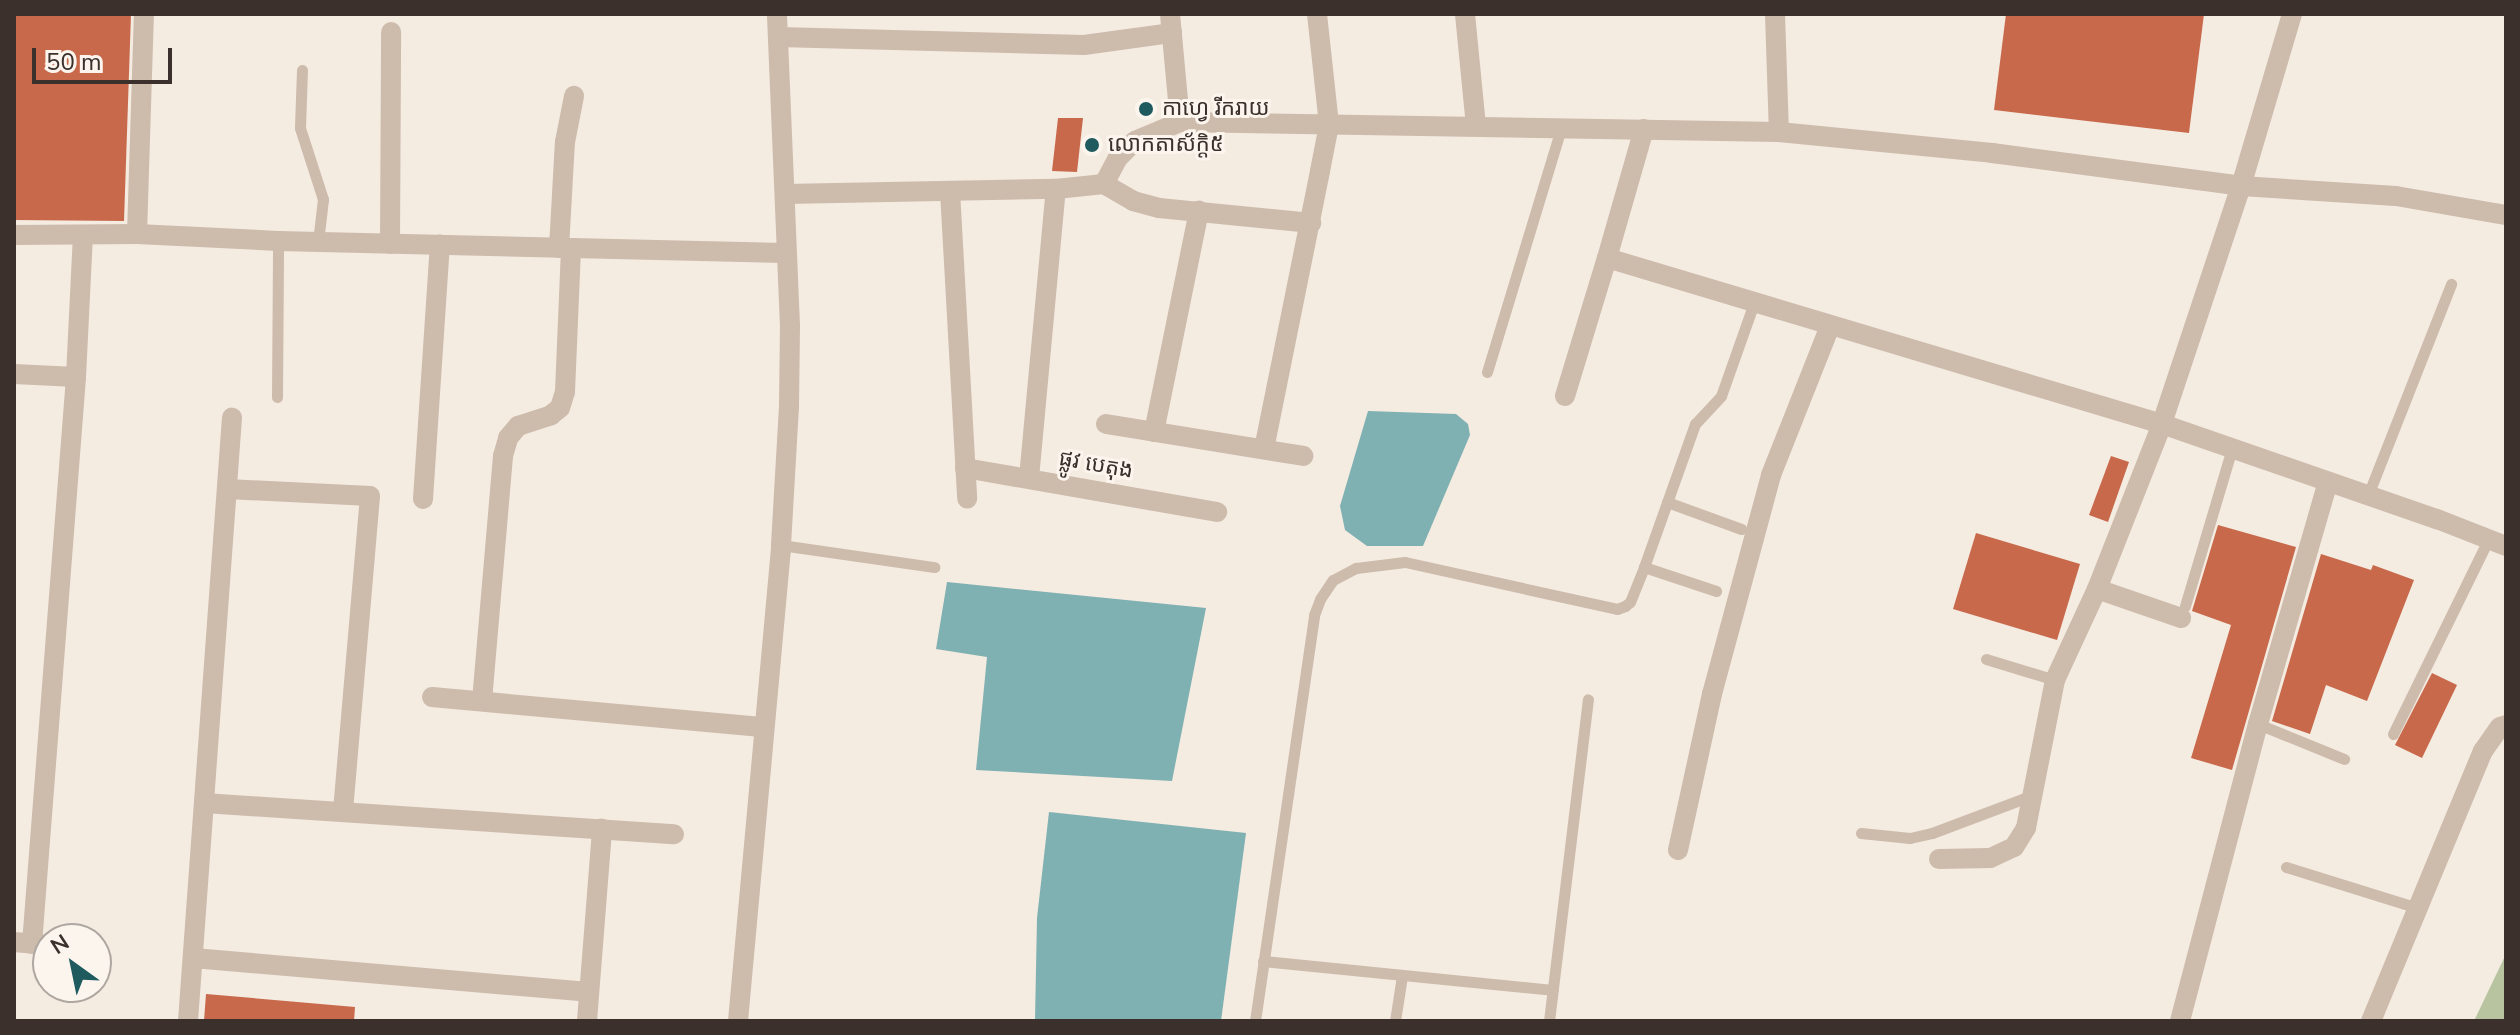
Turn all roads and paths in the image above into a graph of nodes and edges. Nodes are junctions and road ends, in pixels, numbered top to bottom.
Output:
1 (144, 14) edge
2 (777, 14) edge
3 (1317, 14) edge
4 (1465, 14) edge
5 (1775, 14) edge
6 (2292, 14) edge
7 (1171, 23) edge
8 (391, 32) dead end
9 (778, 37) junction
10 (302, 70) dead end
11 (574, 96) dead end
12 (1180, 122) junction
13 (1329, 125) junction
14 (1476, 126) junction
15 (1561, 128) junction
16 (1644, 129) junction
17 (1779, 132) junction
18 (1104, 184) junction
19 (2241, 186) junction
20 (1056, 189) junction
21 (950, 191) junction
22 (785, 194) junction
23 (1199, 211) junction
24 (2506, 215) edge
25 (1311, 223) junction
26 (137, 234) junction
27 (14, 235) edge
28 (83, 236) junction
29 (278, 241) junction
30 (318, 242) junction
31 (390, 244) junction
32 (440, 245) junction
33 (565, 248) junction
34 (786, 253) junction
35 (1607, 258) junction
36 (2451, 284) dead end
37 (1754, 303) junction
38 (1830, 326) junction
39 (1487, 372) dead end
40 (14, 374) edge
41 (76, 377) junction
42 (1565, 396) dead end
43 (277, 397) dead end
44 (232, 418) dead end
45 (1106, 424) dead end
46 (2162, 424) junction
47 (1154, 432) junction
48 (2232, 448) junction
49 (1264, 449) junction
50 (1303, 456) dead end
51 (965, 468) junction
52 (1029, 478) junction
53 (2328, 482) junction
54 (227, 489) junction
55 (2368, 495) junction
56 (423, 499) dead end
57 (967, 499) dead end
58 (1667, 502) junction
59 (1217, 512) dead end
60 (1741, 529) dead end
61 (2497, 543) edge
62 (781, 545) junction
63 (934, 567) dead end
64 (1644, 567) junction
65 (2097, 589) junction
66 (1716, 591) dead end
67 (2183, 612) joint
68 (1986, 659) dead end
69 (2055, 680) junction
70 (432, 697) dead end
71 (1588, 699) dead end
72 (482, 701) junction
73 (2258, 724) junction
74 (2506, 725) edge
75 (762, 727) junction
76 (2393, 734) dead end
77 (2344, 759) dead end
78 (2034, 794) junction
79 (204, 803) junction
80 (343, 812) junction
81 (602, 829) junction
82 (1861, 833) dead end
83 (674, 834) dead end
84 (1678, 850) dead end
85 (1939, 859) dead end
86 (2286, 867) dead end
87 (2418, 908) junction
88 (31, 944) edge
89 (193, 958) junction
90 (1263, 961) junction
91 (1402, 976) junction
92 (1553, 990) junction
93 (589, 992) junction
94 (188, 1021) edge
95 (587, 1021) edge
96 (738, 1021) edge
97 (1255, 1021) edge
98 (1395, 1021) edge
99 (1549, 1021) edge
100 (2180, 1021) edge
101 (2371, 1021) edge

1 - 26 street
2 - 9 street
3 - 13 street
4 - 14 street
5 - 17 street
6 - 19 street
7 - 9 street
7 - 12 street
8 - 31 street
9 - 22 street
10 - 30 lane
11 - 33 street
12 - 13 street
12 - 18 street
13 - 14 street
13 - 25 street
14 - 15 street
15 - 16 street
15 - 39 lane
16 - 17 street
16 - 35 street
17 - 19 street
18 - 20 street
18 - 23 street
19 - 24 street
19 - 46 street
20 - 21 street
20 - 52 street
21 - 22 street
21 - 51 street
22 - 34 street
23 - 25 street
23 - 47 street
25 - 49 street
26 - 28 street
26 - 29 street
27 - 28 street
28 - 41 street
29 - 30 street
29 - 43 lane
30 - 31 street
31 - 32 street
32 - 33 street
32 - 56 street
33 - 34 street
33 - 72 street
34 - 62 street
35 - 37 street
35 - 42 street
36 - 55 lane
37 - 38 street
37 - 58 lane
38 - 46 street
38 - 84 street
40 - 41 street
41 - 88 street
44 - 54 street
45 - 47 street
46 - 48 street
46 - 65 street
47 - 49 street
48 - 53 street
48 - 67 lane
49 - 50 street
51 - 52 street, ផ្លូវ បេតុង
51 - 57 street
52 - 59 street, ផ្លូវ បេតុង
53 - 55 street
53 - 73 street
54 - 79 street
54 - 80 street
55 - 61 street
58 - 60 lane
58 - 64 lane
61 - 76 lane
62 - 63 lane
62 - 75 street
64 - 66 lane
64 - 90 lane
65 - 67 street
65 - 69 street
68 - 69 lane
69 - 78 street
70 - 72 street
71 - 92 lane
72 - 75 street
73 - 77 lane
73 - 100 street
74 - 87 street
75 - 96 street
78 - 82 lane
78 - 85 street
79 - 80 street
79 - 89 street
80 - 81 street
81 - 83 street
81 - 93 street
86 - 87 lane
87 - 101 street
89 - 93 street
89 - 94 street
90 - 91 lane
90 - 97 lane
91 - 92 lane
91 - 98 lane
92 - 99 lane
93 - 95 street

